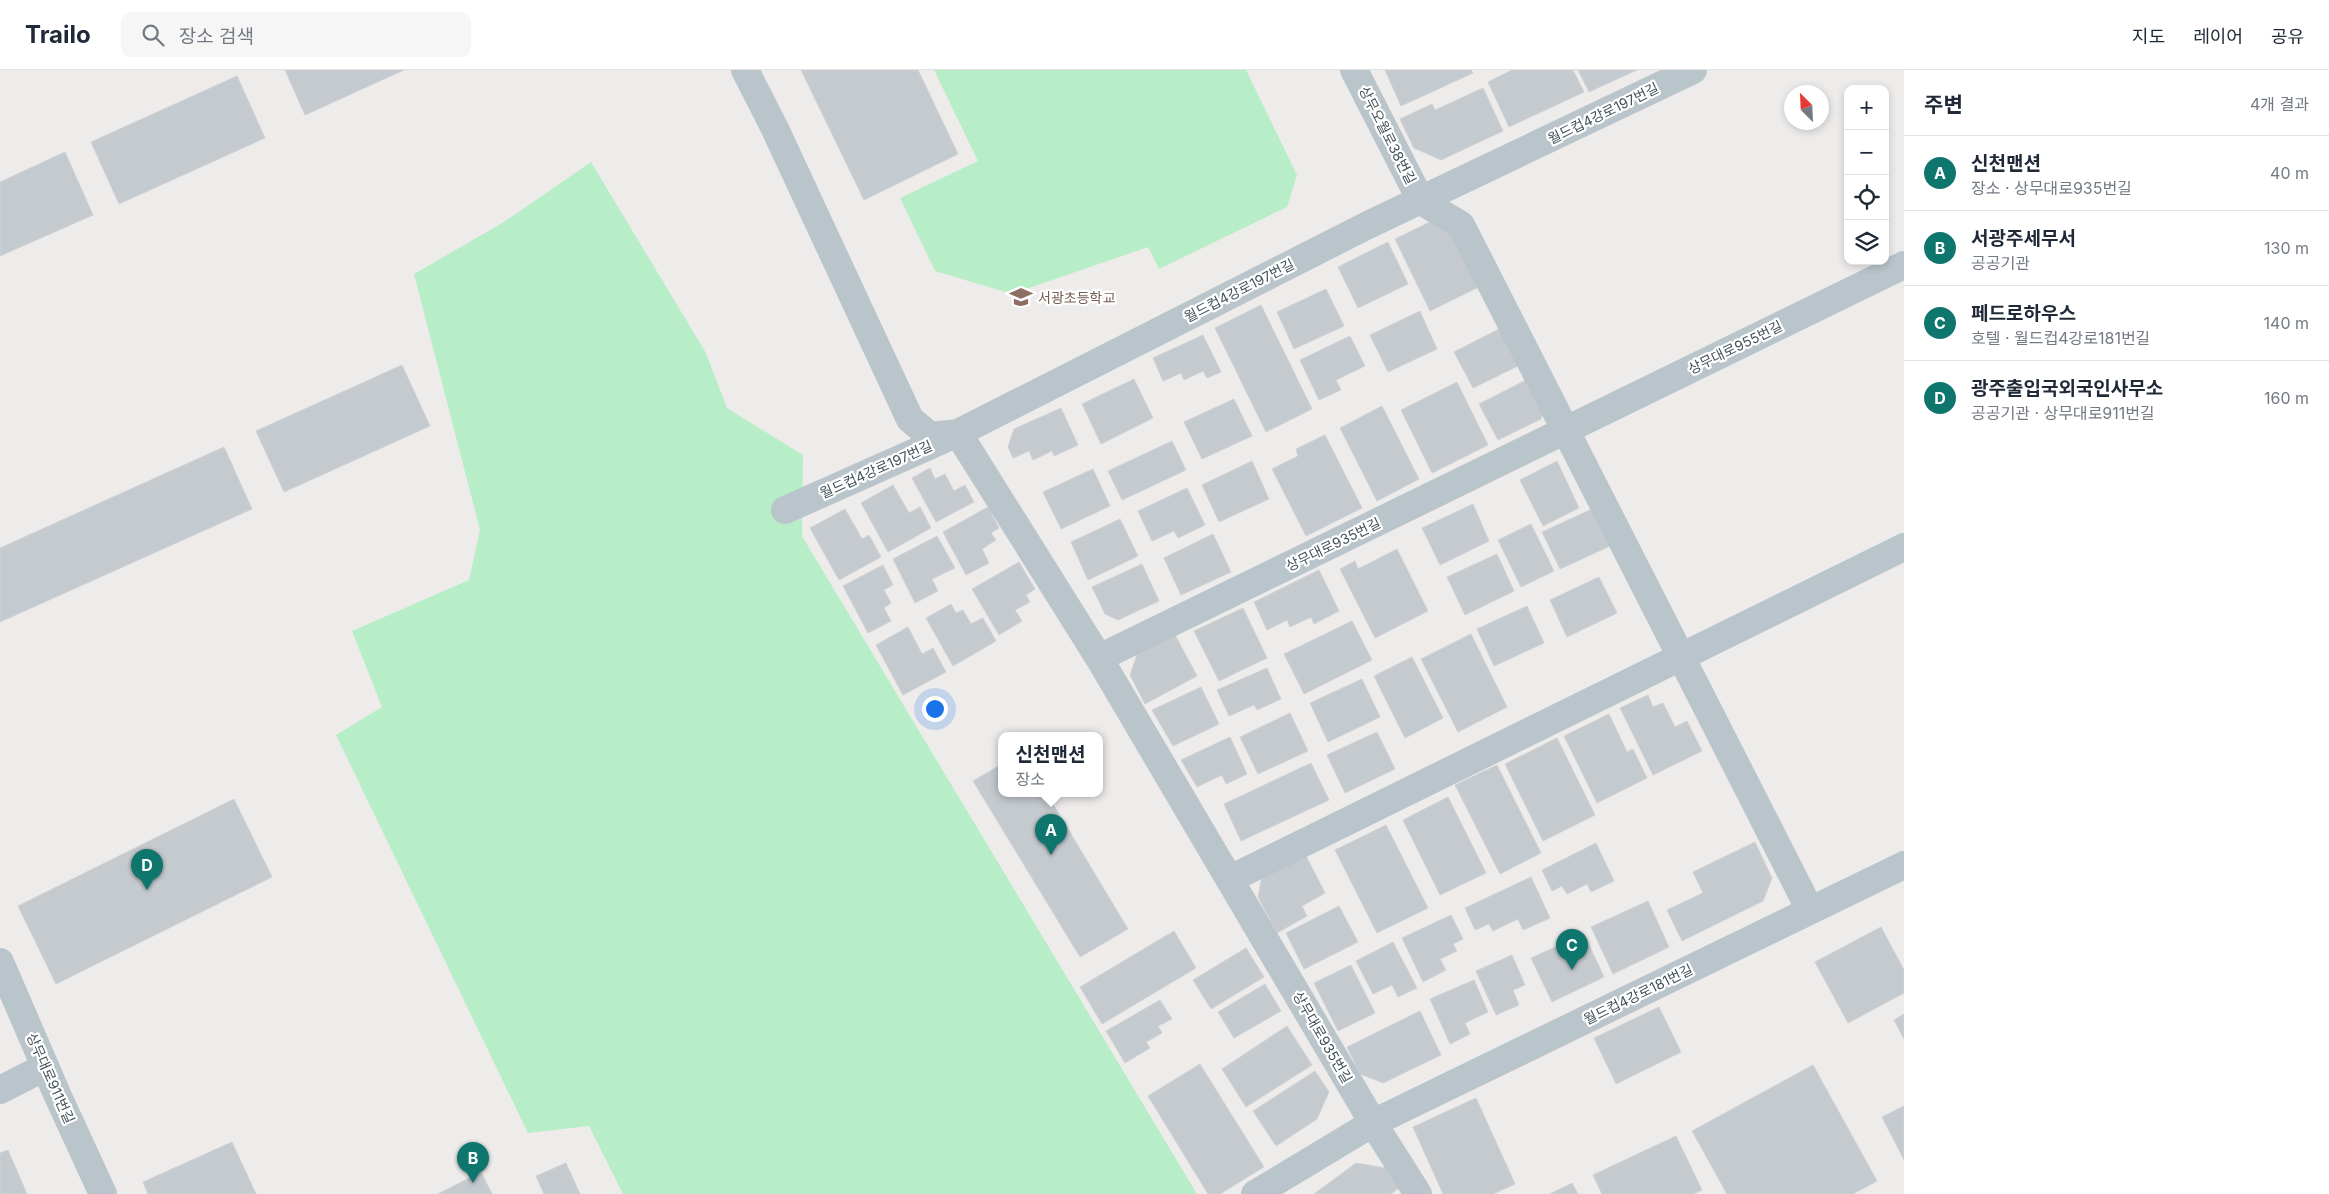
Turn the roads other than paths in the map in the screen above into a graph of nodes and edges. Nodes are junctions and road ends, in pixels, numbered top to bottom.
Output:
1 (745, 70) edge
2 (1354, 70) edge
3 (1693, 70) edge
4 (1421, 201) junction
5 (1904, 265) edge
6 (1566, 429) junction
7 (958, 432) junction
8 (785, 510) dead end
9 (1904, 547) edge
10 (1681, 657) junction
11 (1099, 658) junction
12 (1904, 864) edge
13 (1230, 879) junction
14 (1810, 910) junction
15 (0, 962) edge
16 (46, 1067) junction
17 (0, 1090) edge
18 (1373, 1123) junction
19 (103, 1194) edge
20 (1255, 1194) edge
21 (1418, 1194) edge

1 - 7 street
2 - 4 street, 상무오월로38번길
3 - 4 street, 월드컵4강로197번길
4 - 6 street
4 - 7 street, 월드컵4강로197번길
5 - 6 street, 상무대로955번길
6 - 10 street
6 - 11 street, 상무대로935번길
7 - 8 street, 월드컵4강로197번길
7 - 11 street, 상무대로935번길
9 - 10 street
10 - 13 street
10 - 14 street
11 - 13 street, 상무대로935번길
12 - 14 street, 월드컵4강로181번길
13 - 18 street, 상무대로935번길
14 - 18 street, 월드컵4강로181번길
15 - 16 street, 상무대로911번길
16 - 17 street
16 - 19 street, 상무대로911번길
18 - 20 street, 월드컵4강로181번길
18 - 21 street, 상무대로935번길

